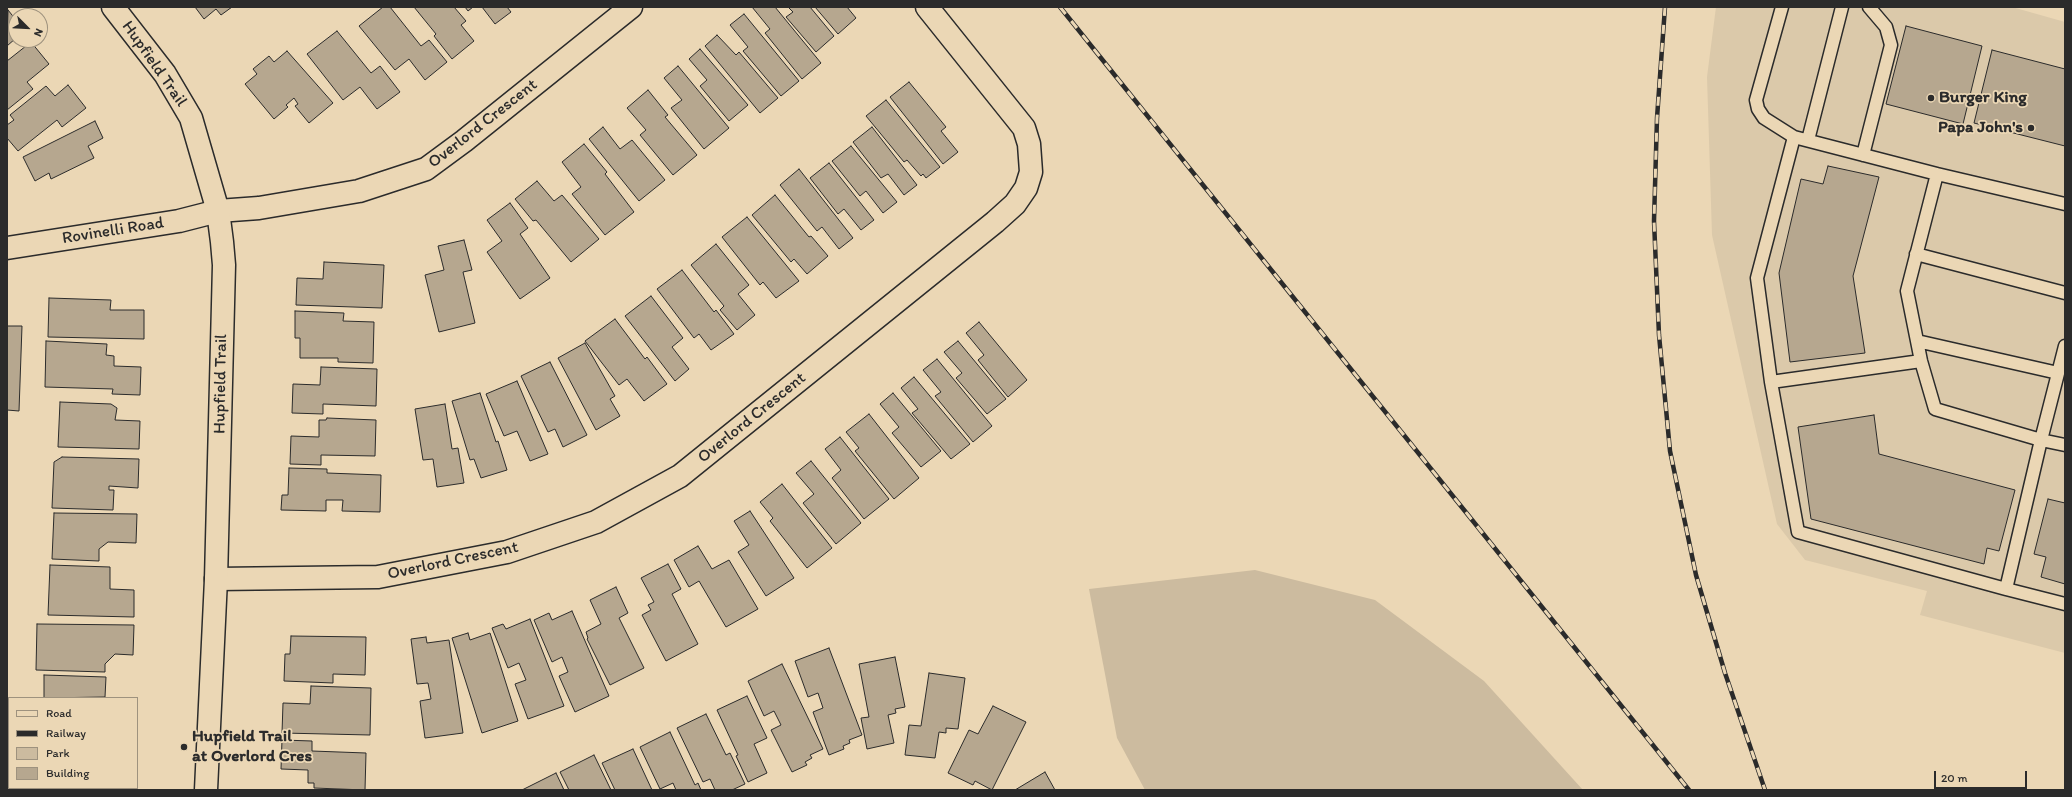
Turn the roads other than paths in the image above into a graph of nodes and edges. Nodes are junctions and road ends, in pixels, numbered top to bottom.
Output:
1 (114, 7) edge
2 (631, 7) edge
3 (927, 7) edge
4 (1782, 7) edge
5 (1842, 7) edge
6 (1869, 7) edge
7 (1794, 137) junction
8 (1808, 140) junction
9 (1863, 155) junction
10 (1937, 174) junction
11 (2065, 204) edge
12 (218, 211) junction
13 (7, 248) edge
14 (1916, 254) junction
15 (2065, 293) edge
16 (1917, 341) junction
17 (2065, 346) edge
18 (1921, 361) junction
19 (2058, 373) junction
20 (1771, 382) junction
21 (2041, 440) junction
22 (2065, 445) edge
23 (216, 579) junction
24 (2006, 589) junction
25 (2065, 604) edge
26 (206, 790) edge

1 - 12 street, Hupfield Trail
2 - 12 street, Overlord Crescent
3 - 23 street, Overlord Crescent
4 - 7 lane
5 - 8 lane
6 - 9 lane
7 - 8 lane
7 - 20 lane
8 - 9 lane
9 - 10 lane
10 - 11 lane
10 - 14 lane
12 - 13 street, Rovinelli Road
12 - 23 street, Hupfield Trail
14 - 15 lane
14 - 16 lane
16 - 18 lane
16 - 19 lane
17 - 19 lane
18 - 20 lane
18 - 21 lane
19 - 21 lane
20 - 24 lane
21 - 22 lane
21 - 24 lane
23 - 26 street, Hupfield Trail
24 - 25 lane

